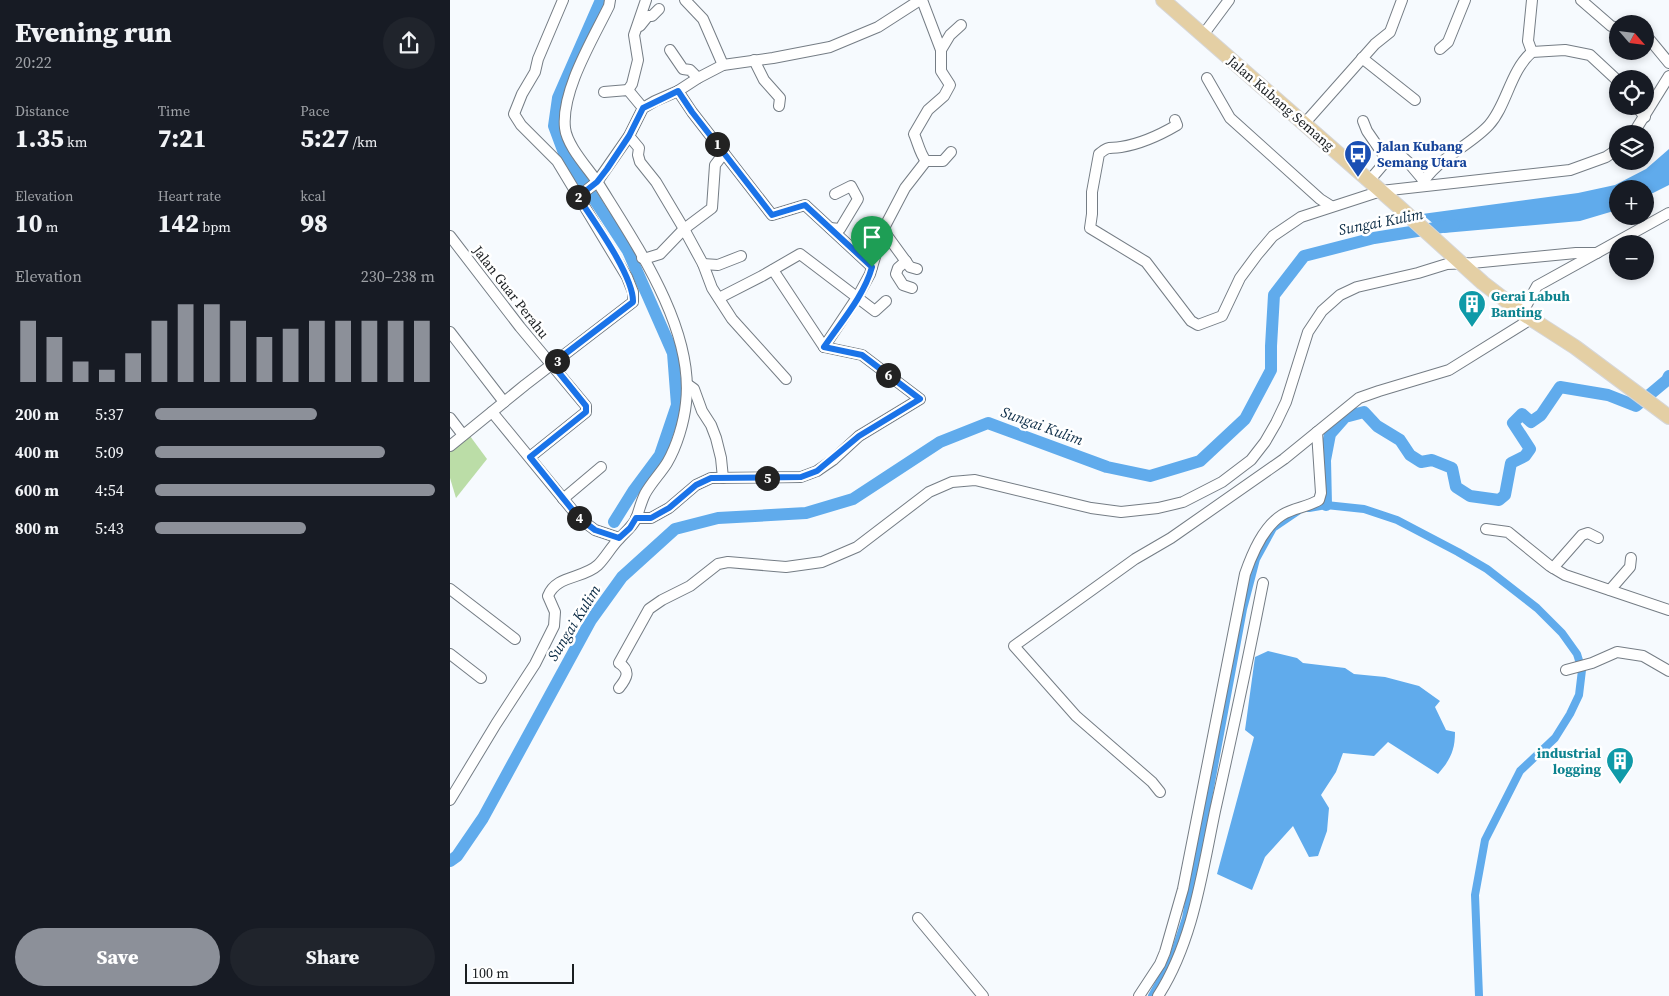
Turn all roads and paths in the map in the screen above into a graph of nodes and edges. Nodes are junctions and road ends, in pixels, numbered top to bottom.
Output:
1 (563, 0) edge
2 (610, 0) edge
3 (646, 0) edge
4 (685, 0) edge
5 (921, 0) edge
6 (1164, 0) edge
7 (1229, 0) edge
8 (1402, 0) edge
9 (1465, 0) edge
10 (1532, 0) edge
11 (1581, 0) edge
12 (659, 9) dead end
13 (1609, 24) edge
14 (961, 25) dead end
15 (634, 35) junction
16 (1203, 35) junction
17 (1654, 45) edge
18 (1440, 49) dead end
19 (670, 50) dead end
20 (941, 50) junction
21 (1532, 52) junction
22 (1362, 58) junction
23 (754, 60) junction
24 (1669, 63) edge
25 (723, 65) junction
26 (1609, 73) edge
27 (1669, 76) edge
28 (698, 78) junction
29 (1207, 78) dead end
30 (628, 90) junction
31 (678, 91) junction
32 (604, 92) dead end
33 (1415, 100) dead end
34 (780, 106) dead end
35 (643, 108) junction
36 (1644, 117) joint
37 (1175, 120) dead end
38 (1363, 121) dead end
39 (1304, 124) junction
40 (1639, 125) edge
41 (629, 136) junction
42 (952, 152) dead end
43 (724, 153) junction
44 (1609, 155) edge
45 (1387, 160) junction
46 (926, 161) junction
47 (1369, 181) junction
48 (596, 183) junction
49 (1422, 184) junction
50 (1381, 191) junction
51 (835, 194) dead end
52 (580, 195) junction
53 (1331, 206) junction
54 (1669, 213) edge
55 (830, 228) junction
56 (684, 229) junction
57 (883, 230) junction
58 (450, 236) edge
59 (1597, 253) junction
60 (741, 256) dead end
61 (642, 258) junction
62 (1458, 260) junction
63 (906, 261) junction
64 (703, 264) junction
65 (872, 267) junction
66 (917, 269) dead end
67 (772, 270) junction
68 (912, 288) dead end
69 (858, 296) junction
70 (719, 298) junction
71 (886, 301) dead end
72 (1526, 316) junction
73 (450, 332) edge
74 (824, 347) junction
75 (552, 364) junction
76 (786, 379) dead end
77 (687, 384) junction
78 (504, 402) junction
79 (492, 412) junction
80 (1664, 413) edge
81 (450, 418) edge
82 (1317, 432) junction
83 (463, 435) junction
84 (450, 446) edge
85 (530, 457) junction
86 (601, 467) dead end
87 (723, 478) junction
88 (563, 498) junction
89 (636, 518) junction
90 (1486, 529) dead end
91 (619, 538) junction
92 (1598, 538) dead end
93 (1631, 558) dead end
94 (1554, 568) junction
95 (1263, 584) dead end
96 (450, 589) edge
97 (1610, 590) junction
98 (1669, 610) edge
99 (515, 639) dead end
100 (450, 654) edge
101 (1566, 670) dead end
102 (1669, 671) edge
103 (482, 678) dead end
104 (619, 688) dead end
105 (1160, 792) dead end
106 (450, 800) edge
107 (918, 918) dead end
108 (983, 996) edge
109 (1139, 996) edge
110 (1158, 996) edge

1 - 52 street
2 - 48 street
3 - 15 street
4 - 25 street
5 - 20 street
5 - 23 street
6 - 16 main road, Jalan Kubang Semang
7 - 16 street
8 - 22 street
9 - 18 street
10 - 21 street
11 - 13 street
12 - 15 street
14 - 20 street
15 - 30 street
16 - 39 main road, Jalan Kubang Semang
17 - 24 street
19 - 28 street
20 - 46 street
21 - 26 street
21 - 49 street
22 - 33 street
22 - 39 street
23 - 25 street
23 - 34 street
25 - 28 street
27 - 36 street
28 - 31 street
29 - 53 street
30 - 32 street
30 - 35 street
31 - 35 street
31 - 43 street
35 - 41 street
36 - 40 street
37 - 53 street
38 - 45 street
39 - 47 main road, Jalan Kubang Semang
41 - 48 street
41 - 56 street
42 - 46 street
43 - 55 street
43 - 56 street
44 - 49 street
45 - 47 street
45 - 49 street
46 - 57 street
47 - 50 main road, Jalan Kubang Semang
48 - 52 street
48 - 61 street
49 - 50 street
50 - 53 street
50 - 62 main road, Jalan Kubang Semang
51 - 55 street
52 - 75 street
54 - 59 street
55 - 65 street
56 - 61 street
56 - 64 street
57 - 63 street
57 - 65 street
58 - 75 street, Jalan Guar Perahu
59 - 62 street
59 - 72 street
60 - 64 street
61 - 77 street
62 - 72 main road, Jalan Kubang Semang
62 - 104 street
63 - 66 street
63 - 68 street
64 - 70 street
65 - 69 street
67 - 69 street
67 - 70 street
67 - 74 street
69 - 71 street
69 - 74 street
70 - 76 street
72 - 80 main road, Jalan Kubang Semang
72 - 82 street
73 - 78 street
74 - 87 street
75 - 78 street
75 - 85 street, Jalan Guar Perahu
77 - 87 street
77 - 89 street
78 - 79 street
79 - 83 street
79 - 85 street
81 - 83 street
82 - 105 street
82 - 109 street
83 - 84 street
85 - 88 street
86 - 88 street
87 - 89 street
88 - 91 street
89 - 91 street
90 - 94 street
91 - 106 street
92 - 94 street
93 - 97 street
94 - 97 street
95 - 110 street
96 - 99 street
97 - 98 street
100 - 103 street
101 - 102 street
107 - 108 street

